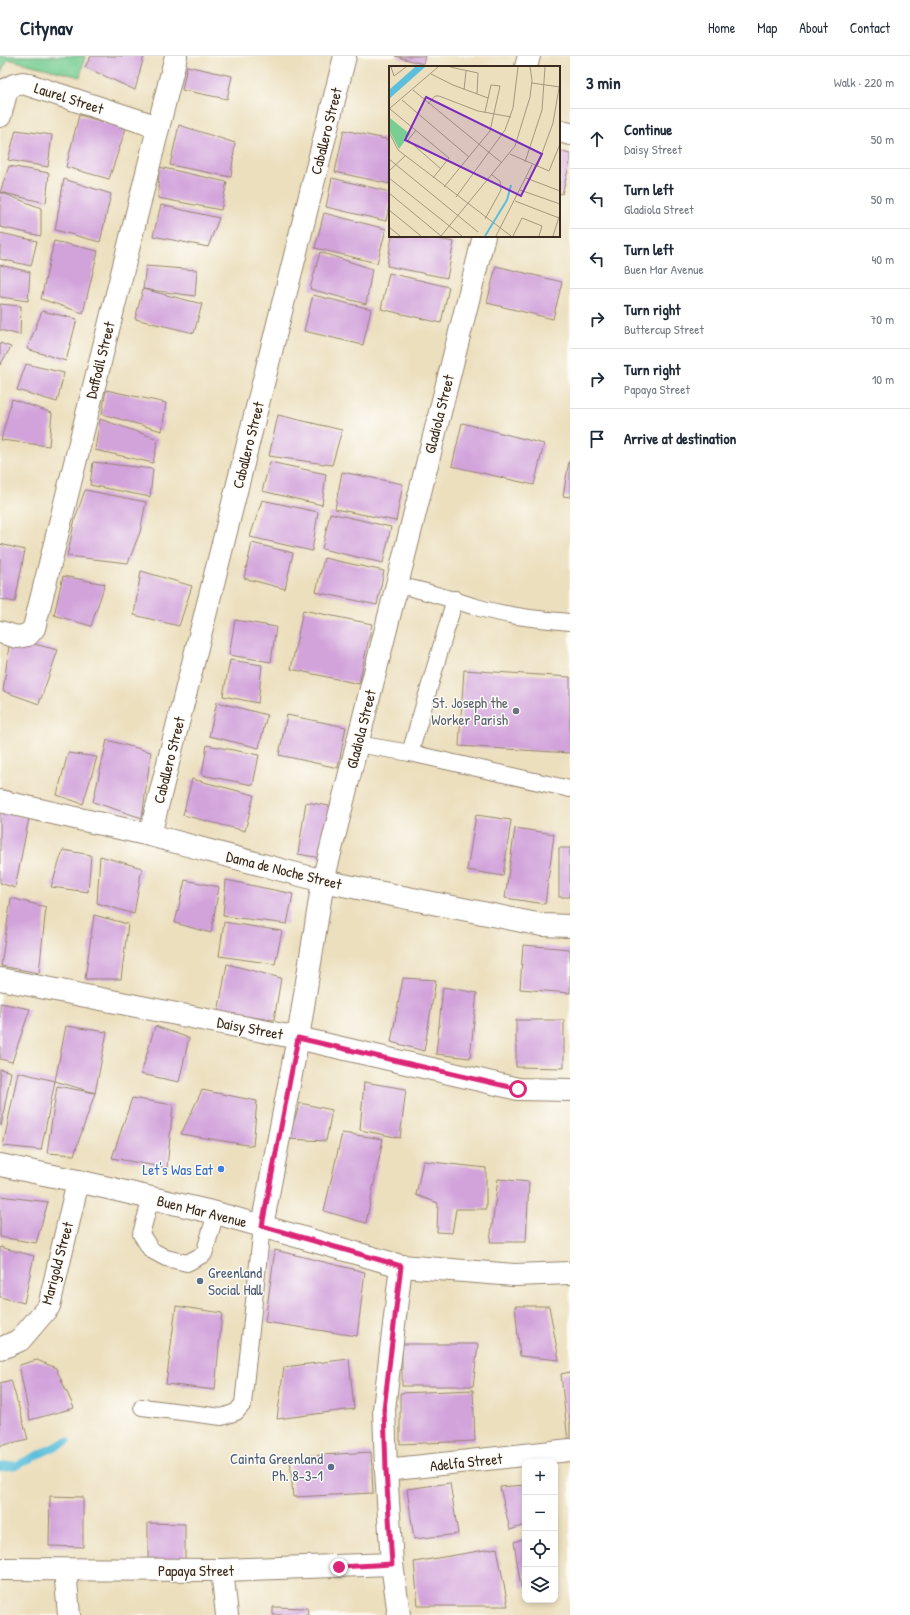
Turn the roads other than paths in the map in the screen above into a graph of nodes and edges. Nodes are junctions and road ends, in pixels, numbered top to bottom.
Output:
1 (176, 56) edge
2 (345, 56) edge
3 (529, 56) edge
4 (526, 66) edge
5 (0, 116) edge
6 (158, 127) junction
7 (560, 131) edge
8 (570, 134) edge
9 (484, 237) edge
10 (396, 585) junction
11 (455, 599) junction
12 (570, 622) edge
13 (0, 632) edge
14 (357, 744) junction
15 (410, 753) junction
16 (570, 789) edge
17 (0, 801) edge
18 (150, 834) junction
19 (323, 881) junction
20 (570, 926) edge
21 (0, 979) edge
22 (298, 1038) junction
23 (570, 1090) edge
24 (0, 1165) edge
25 (78, 1181) junction
26 (151, 1198) junction
27 (216, 1213) junction
28 (262, 1226) junction
29 (401, 1266) junction
30 (570, 1273) edge
31 (0, 1349) edge
32 (142, 1407) dead end
33 (570, 1450) edge
34 (386, 1470) junction
35 (392, 1564) junction
36 (0, 1569) edge
37 (66, 1570) junction
38 (222, 1570) junction
39 (69, 1615) edge
40 (227, 1615) edge
41 (399, 1615) edge

1 - 6 street, Daffodil Street
2 - 18 street, Caballero Street
3 - 4 street
5 - 6 street, Laurel Street
6 - 13 street, Daffodil Street
7 - 8 street
9 - 10 street, Gladiola Street
10 - 11 lane
10 - 14 street, Gladiola Street
11 - 12 lane
11 - 15 lane
14 - 15 lane
14 - 19 street, Gladiola Street
15 - 16 lane
17 - 18 street, Dama de Noche Street
18 - 19 street, Dama de Noche Street
19 - 20 street, Dama de Noche Street
19 - 22 street, Gladiola Street
21 - 22 street, Daisy Street
22 - 23 street, Daisy Street
22 - 28 street, Gladiola Street
24 - 25 street, Buen Mar Avenue
25 - 26 street, Buen Mar Avenue
25 - 31 street, Marigold Street
26 - 27 street, Buen Mar Avenue
26 - 27 lane
27 - 28 street, Buen Mar Avenue
28 - 29 street, Buen Mar Avenue
28 - 32 lane
29 - 30 street, Buen Mar Avenue
29 - 34 street
33 - 34 street, Adelfa Street
34 - 35 street
35 - 38 street, Papaya Street
35 - 41 street
36 - 37 street, Papaya Street
37 - 38 street, Papaya Street
37 - 39 street
38 - 40 street

